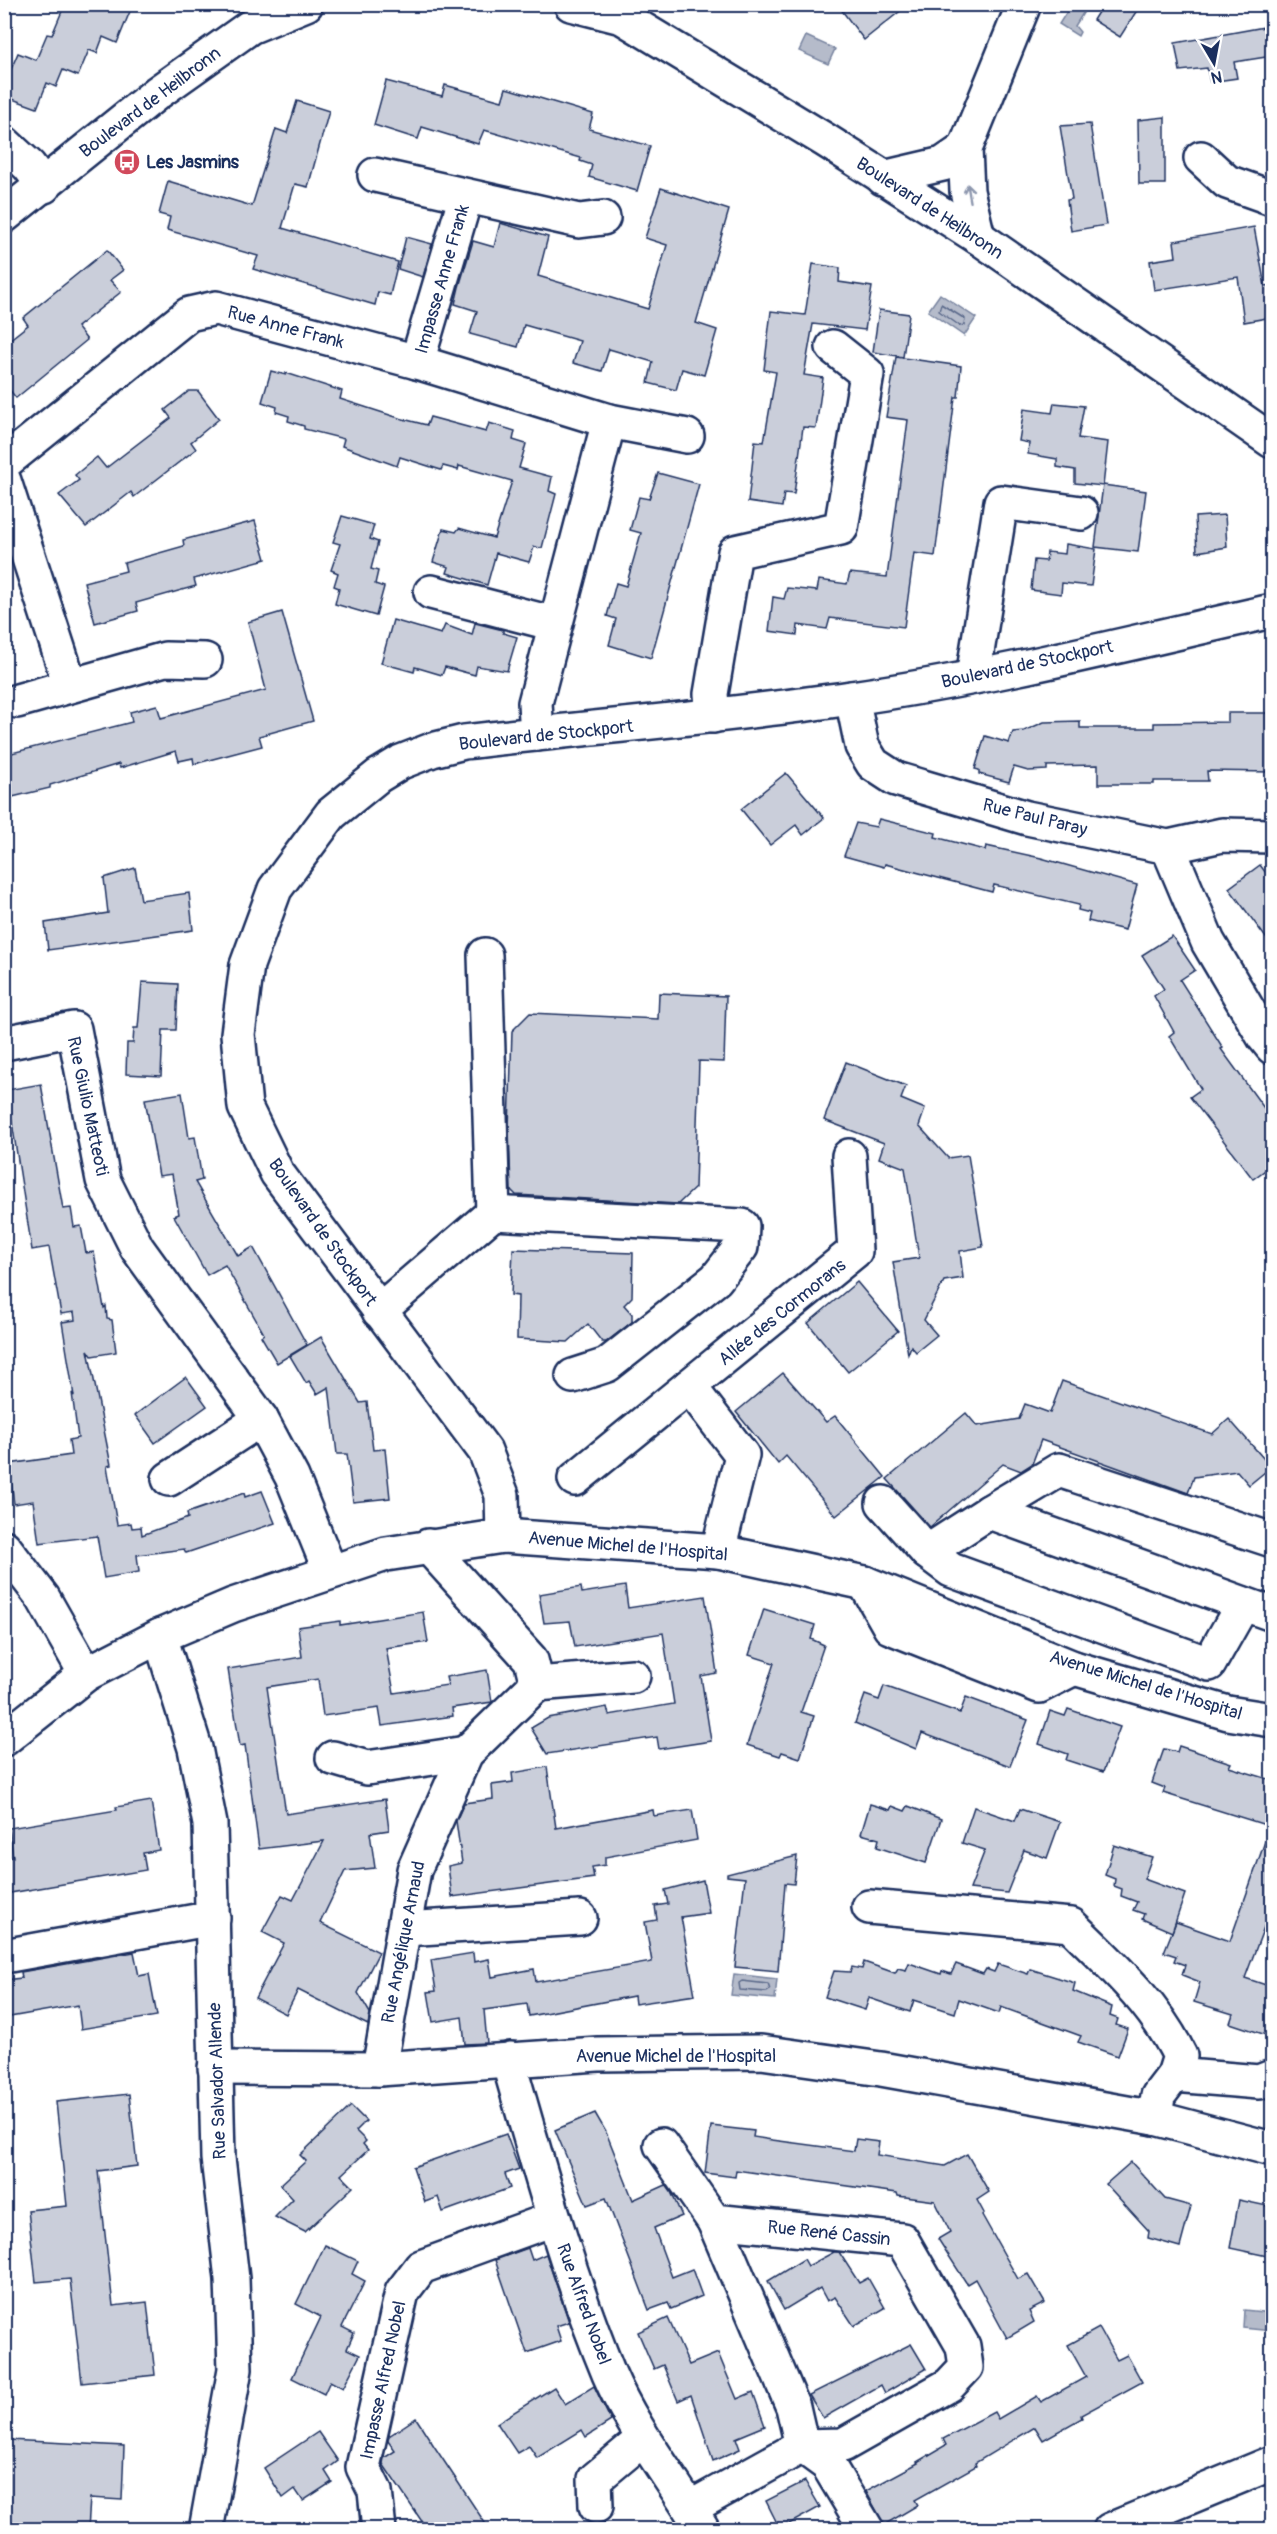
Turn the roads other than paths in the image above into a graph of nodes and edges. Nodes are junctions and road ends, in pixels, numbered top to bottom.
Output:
1 (306, 4) edge
2 (571, 4) edge
3 (1024, 4) edge
4 (615, 11) edge
5 (255, 16) edge
6 (4, 142) edge
7 (965, 149) junction
8 (1201, 158) dead end
9 (375, 175) dead end
10 (883, 178) junction
11 (44, 186) junction
12 (466, 196) junction
13 (1272, 198) edge
14 (4, 216) edge
15 (603, 218) dead end
16 (978, 237) junction
17 (833, 347) dead end
18 (417, 362) junction
19 (609, 421) junction
20 (687, 436) dead end
21 (1272, 441) edge
22 (4, 463) edge
23 (4, 481) edge
24 (1081, 513) dead end
25 (431, 592) dead end
26 (1272, 611) edge
27 (555, 624) junction
28 (205, 660) dead end
29 (973, 677) junction
30 (70, 686) junction
31 (852, 698) junction
32 (17, 701) dead end
33 (713, 716) junction
34 (537, 734) junction
35 (1272, 836) edge
36 (1168, 847) junction
37 (485, 955) dead end
38 (4, 1043) edge
39 (1272, 1047) edge
40 (849, 1156) dead end
41 (493, 1213) junction
42 (380, 1311) junction
43 (573, 1376) dead end
44 (689, 1386) junction
45 (261, 1419) junction
46 (169, 1479) dead end
47 (575, 1479) dead end
48 (883, 1503) dead end
49 (989, 1512) junction
50 (503, 1536) junction
51 (1272, 1540) edge
52 (4, 1546) edge
53 (428, 1546) junction
54 (718, 1551) junction
55 (927, 1552) junction
56 (330, 1570) junction
57 (1258, 1609) edge
58 (160, 1636) junction
59 (1209, 1664) junction
60 (86, 1674) junction
61 (633, 1676) dead end
62 (537, 1684) junction
63 (1194, 1703) junction
64 (1272, 1720) edge
65 (4, 1739) edge
66 (466, 1753) junction
67 (333, 1758) dead end
68 (869, 1907) dead end
69 (213, 1918) junction
70 (580, 1918) dead end
71 (404, 1929) junction
72 (4, 1956) edge
73 (511, 2059) junction
74 (215, 2068) junction
75 (379, 2069) junction
76 (1174, 2075) junction
77 (1272, 2077) edge
78 (1155, 2118) junction
79 (661, 2145) dead end
80 (1272, 2149) edge
81 (554, 2218) junction
82 (714, 2221) junction
83 (643, 2439) junction
84 (802, 2446) junction
85 (1272, 2463) edge
86 (596, 2506) dead end
87 (697, 2519) edge
88 (206, 2529) edge
89 (379, 2529) edge
90 (867, 2529) edge
91 (1110, 2529) edge

1 - 5 street, Boulevard de Heilbronn
2 - 4 street, Boulevard de Heilbronn
3 - 7 street
4 - 10 street, Boulevard de Heilbronn
5 - 11 street, Boulevard de Heilbronn
6 - 11 street
7 - 10 street
16 -> 7 street
8 - 13 street
9 - 12 street, Impasse Anne Frank
10 - 16 street, Boulevard de Heilbronn
11 - 14 street, Boulevard de Heilbronn
12 - 15 street, Impasse Anne Frank
12 - 18 street, Impasse Anne Frank
16 - 21 street, Boulevard de Heilbronn
17 - 33 street
18 - 19 street, Rue Anne Frank
18 - 22 street, Rue Anne Frank
19 - 20 street, Rue Anne Frank
19 - 27 street
23 - 30 street
24 - 29 street
25 - 27 street
26 - 29 street, Boulevard de Stockport
27 - 34 street
28 - 30 street
29 - 31 street, Boulevard de Stockport
30 - 32 street
31 - 33 street, Boulevard de Stockport
31 - 36 street, Rue Paul Paray
33 - 34 street, Boulevard de Stockport
34 - 42 street, Boulevard de Stockport
35 - 36 street, Rue Paul Paray
36 - 39 street
37 - 41 street
38 - 45 street, Rue Giulio Matteoti
40 - 44 street, Allée des Cormorans
41 - 42 street
41 - 43 street
42 - 50 street, Boulevard de Stockport
44 - 47 street, Allée des Cormorans
44 - 54 street
45 - 46 street
45 - 56 street, Rue Giulio Matteoti
48 - 55 street
49 - 51 street
49 - 55 street
49 - 57 street
50 - 53 street, Avenue Michel de l'Hospital
50 - 54 street, Avenue Michel de l'Hospital
52 - 60 street
53 - 56 street, Avenue Michel de l'Hospital
53 - 62 street
54 - 63 street, Avenue Michel de l'Hospital
55 - 59 street
56 - 58 street, Avenue Michel de l'Hospital
57 - 59 street
58 - 60 street, Avenue Michel de l'Hospital
58 - 69 street, Rue Salvador Allende
59 - 63 street
60 - 65 street, Avenue Michel de l'Hospital
61 - 62 street
62 - 66 street, Rue Angélique Arnaud
63 - 64 street, Avenue Michel de l'Hospital
66 - 67 street
66 - 71 street, Rue Angélique Arnaud
68 - 76 street
69 - 72 street
69 - 74 street, Rue Salvador Allende
70 - 71 street
71 - 75 street, Rue Angélique Arnaud
73 - 75 street, Avenue Michel de l'Hospital
73 - 78 street, Avenue Michel de l'Hospital
73 - 81 street, Rue Alfred Nobel
74 - 75 street, Avenue Michel de l'Hospital
74 - 88 street, Rue Salvador Allende
76 - 77 street
76 - 78 street
78 - 80 street, Avenue Michel de l'Hospital
79 - 82 street
81 - 83 street, Rue Alfred Nobel
81 - 89 street, Impasse Alfred Nobel
82 - 84 street
82 - 84 street, Rue René Cassin
83 - 86 street
83 - 87 street, Rue Alfred Nobel
84 - 87 street, Rue René Cassin
84 - 90 street
85 - 91 street

